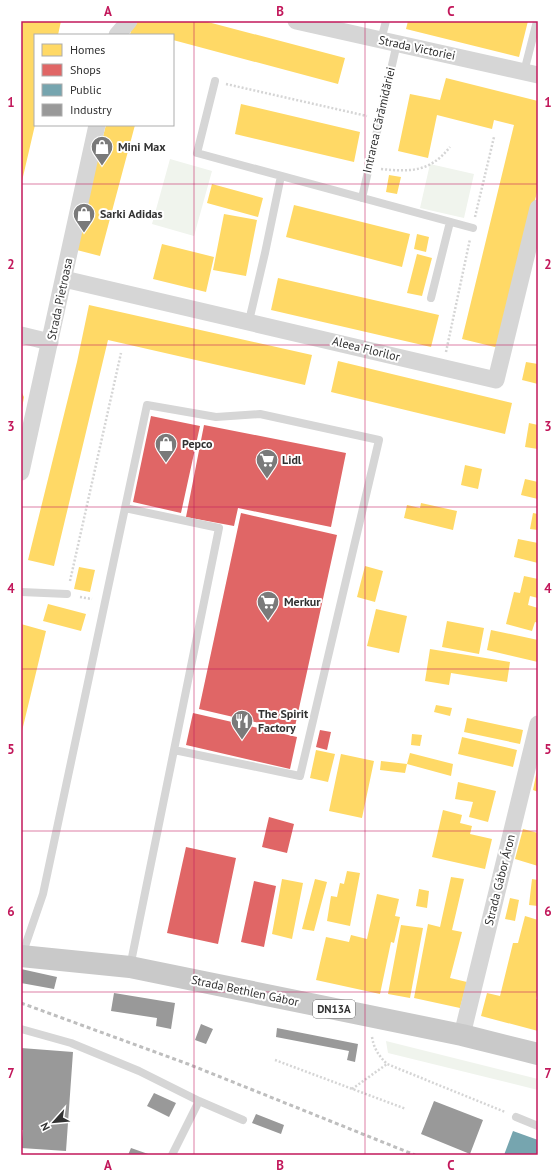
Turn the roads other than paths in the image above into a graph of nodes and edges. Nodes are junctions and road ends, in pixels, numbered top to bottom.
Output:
1 (109, 21) edge
2 (129, 21) edge
3 (296, 21) edge
4 (386, 21) edge
5 (537, 21) edge
6 (116, 34) edge
7 (117, 34) edge
8 (389, 41) junction
9 (531, 73) edge
10 (215, 81) road end
11 (97, 126) edge
12 (282, 176) junction
13 (362, 198) junction
14 (538, 208) edge
15 (450, 222) junction
16 (472, 228) road end
17 (64, 279) junction
18 (431, 298) dead end
19 (249, 321) junction
20 (21, 335) edge
21 (50, 342) junction
22 (21, 472) edge
23 (126, 508) junction
24 (21, 592) edge
25 (67, 594) road end
26 (538, 724) edge
27 (174, 750) junction
28 (21, 956) edge
29 (130, 967) junction
30 (21, 1029) edge
31 (462, 1035) junction
32 (538, 1054) edge
33 (199, 1102) junction
34 (516, 1117) road end
35 (243, 1120) dead end
36 (538, 1126) edge
37 (172, 1155) edge

1 - 6 street
2 - 7 street
3 - 8 street, Strada Victoriei
4 - 8 lane, Intrarea Cărămidăriei
5 - 9 lane
8 - 9 street, Strada Victoriei
8 - 13 lane, Intrarea Cărămidăriei
10 - 12 lane
11 - 17 street, Strada Pietroasa
12 - 13 lane
12 - 19 lane
13 - 15 lane
14 - 19 street, Aleea Florilor
15 - 16 lane
15 - 18 lane
17 - 19 street, Aleea Florilor
17 - 21 street, Strada Pietroasa
20 - 21 street
21 - 22 street, Strada Pietroasa
23 - 27 lane
23 - 27 lane
23 - 28 lane
24 - 25 lane
26 - 31 street, Strada Gábor Áron
27 - 29 lane
28 - 29 main road, Strada Bethlen Gábor / DN13A
29 - 31 main road, Strada Bethlen Gábor / DN13A
30 - 33 lane
31 - 32 main road, Strada Bethlen Gábor / DN13A
33 - 35 lane
33 - 37 lane
34 - 36 lane

